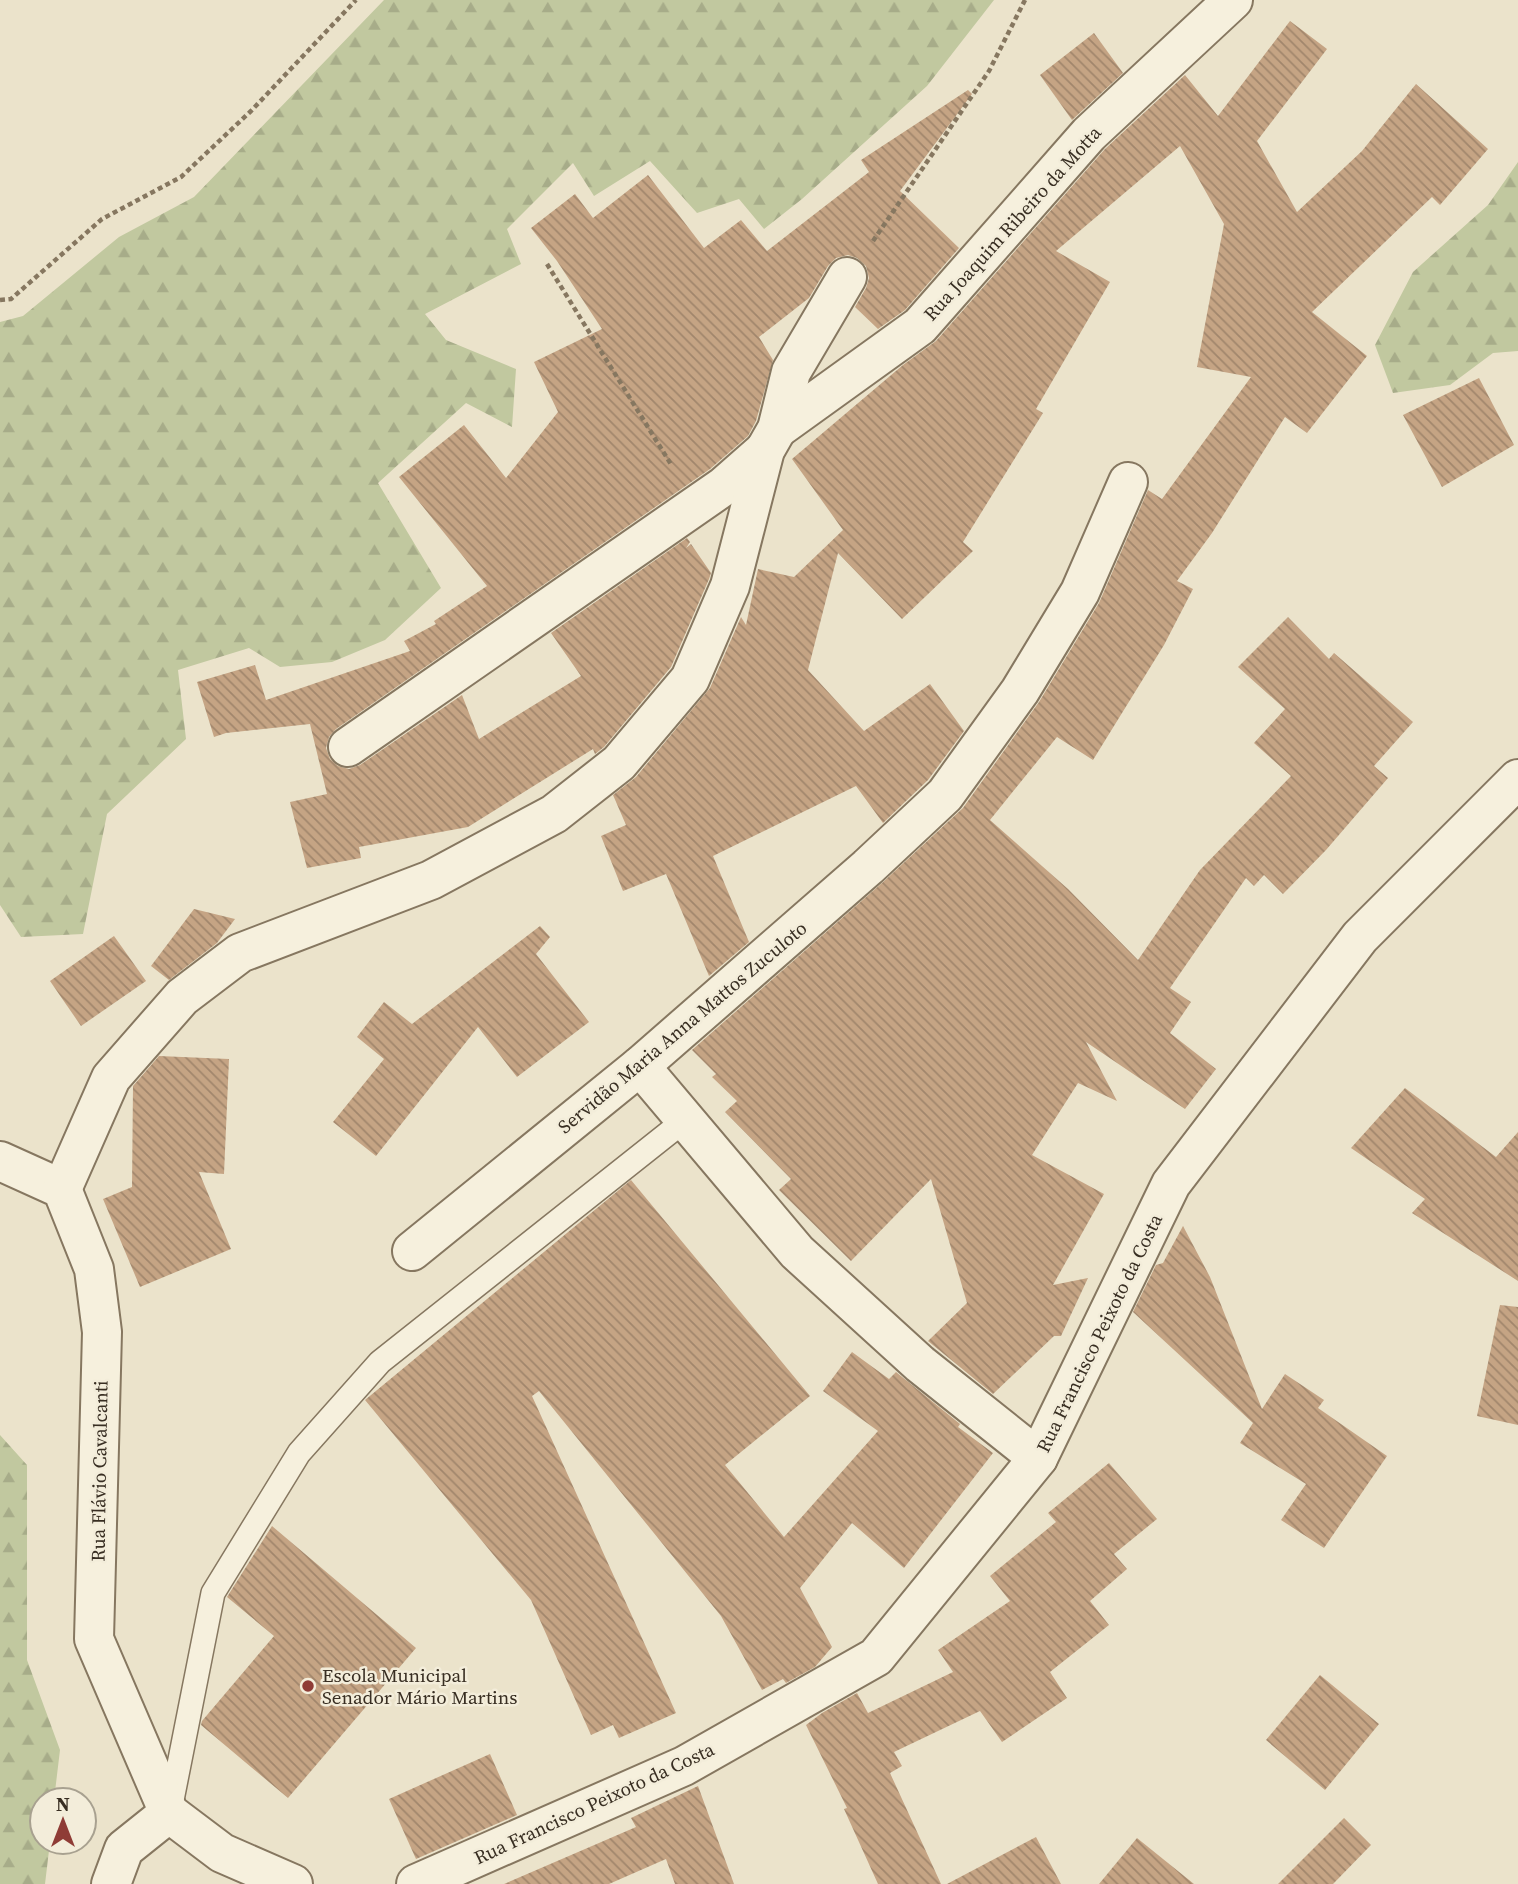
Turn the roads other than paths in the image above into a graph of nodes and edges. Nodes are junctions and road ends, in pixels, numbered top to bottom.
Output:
1 (1233, 0) edge
2 (847, 277) road end
3 (771, 440) junction
4 (1128, 482) dead end
5 (348, 747) dead end
6 (1518, 779) edge
7 (640, 1066) junction
8 (685, 1120) junction
9 (0, 1161) edge
10 (62, 1189) junction
11 (412, 1251) dead end
12 (1038, 1458) junction
13 (169, 1813) junction
14 (111, 1884) edge
15 (293, 1884) edge
16 (416, 1884) edge

1 - 3 street, Rua Joaquim Ribeiro da Motta
2 - 3 street
3 - 5 street, Rua Joaquim Ribeiro da Motta
3 - 10 street
4 - 7 street, Servidão Maria Anna Mattos Zuculoto
6 - 12 street, Rua Francisco Peixoto da Costa
7 - 8 street
7 - 11 street, Servidão Maria Anna Mattos Zuculoto
8 - 12 street
8 - 13 lane
9 - 10 street
10 - 13 street, Rua Flávio Cavalcanti
12 - 16 street, Rua Francisco Peixoto da Costa
13 - 14 street
13 - 15 street

